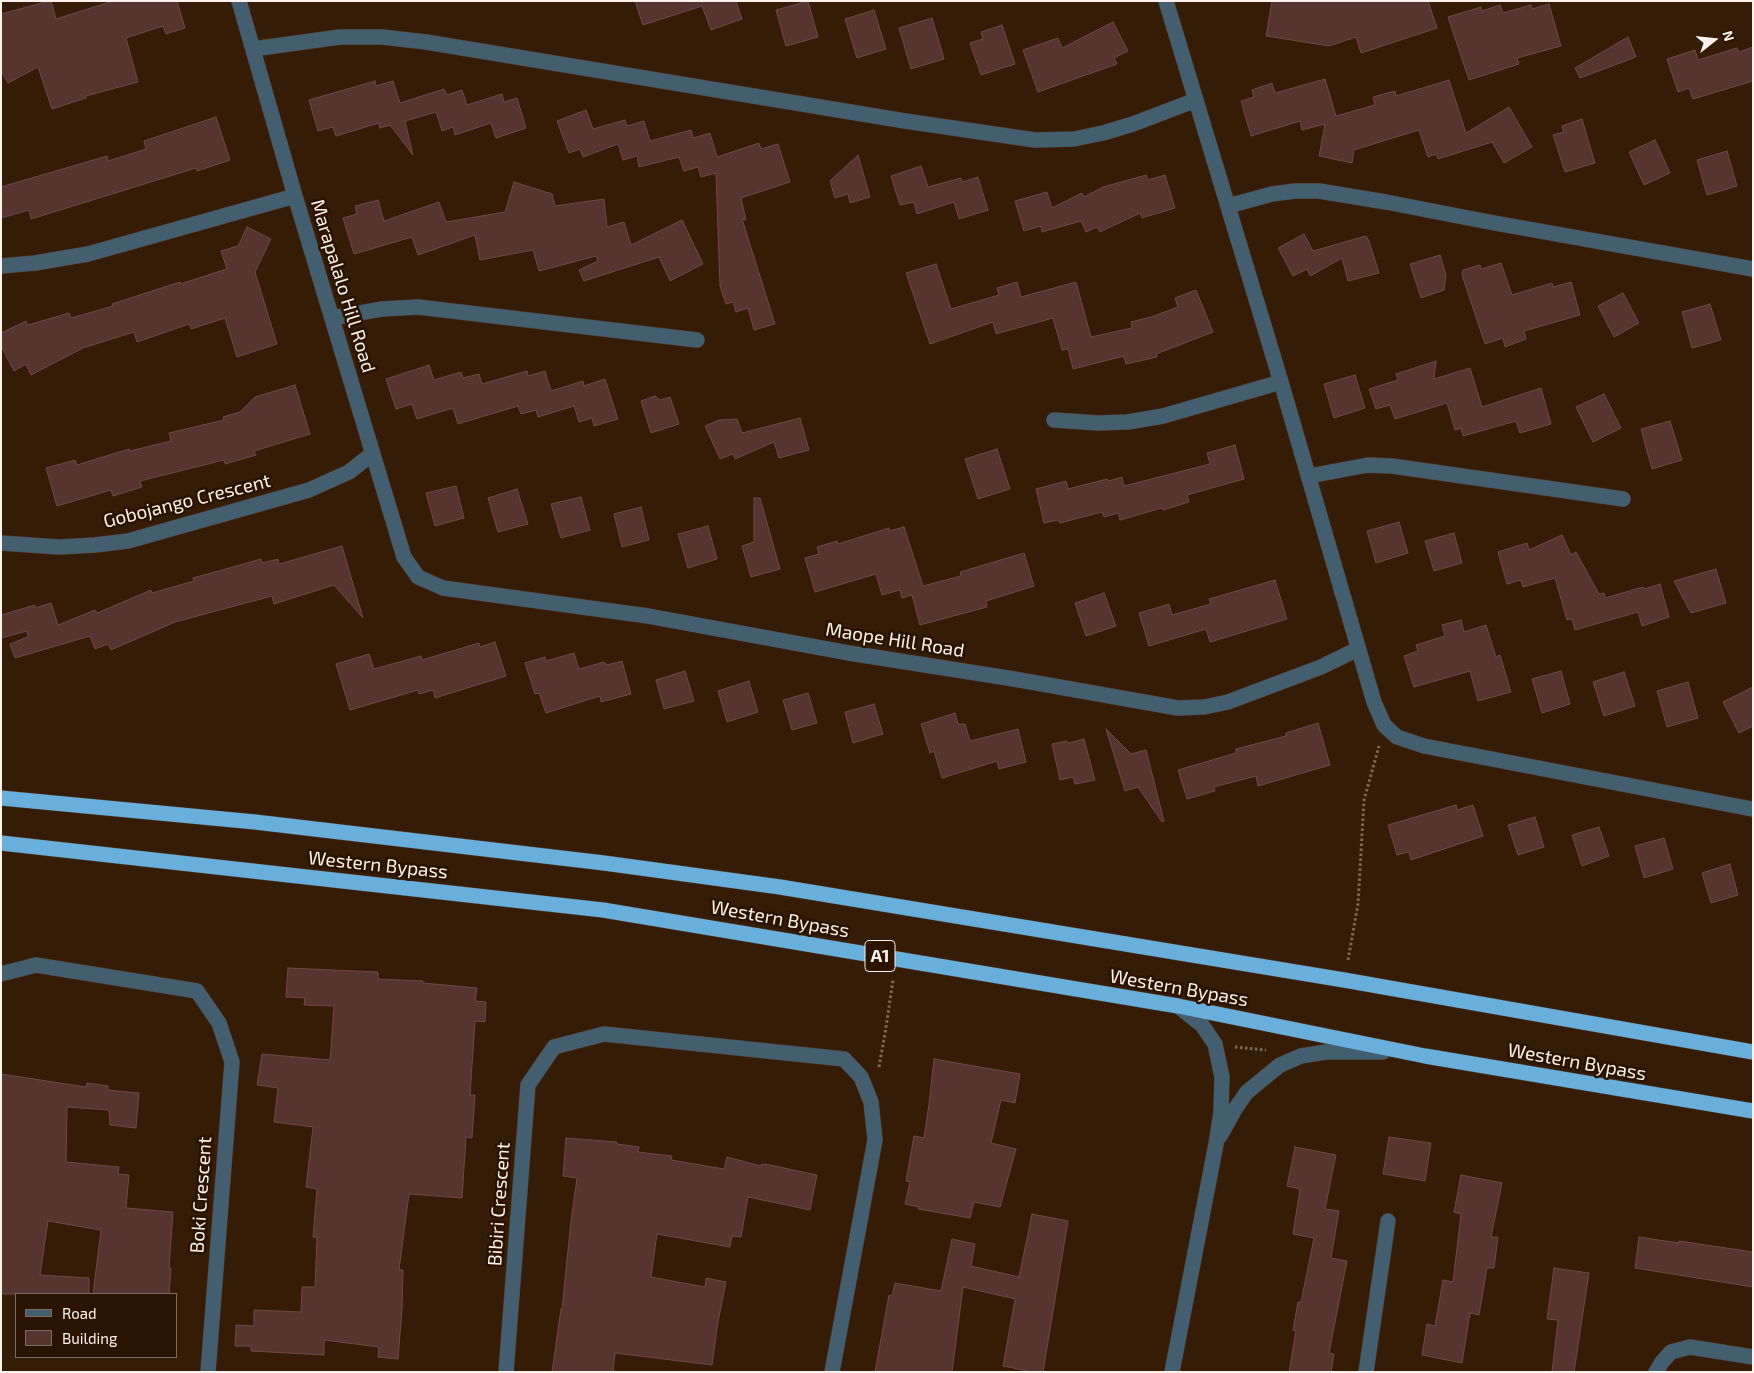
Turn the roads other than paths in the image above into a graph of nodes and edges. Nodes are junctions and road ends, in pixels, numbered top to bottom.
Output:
1 (239, 1) edge
2 (1166, 1) edge
3 (254, 49) junction
4 (1196, 100) junction
5 (295, 196) junction
6 (1228, 206) junction
7 (1, 266) edge
8 (1753, 268) edge
9 (332, 318) junction
10 (697, 340) dead end
11 (1282, 382) junction
12 (1054, 420) dead end
13 (372, 454) junction
14 (1309, 476) junction
15 (1623, 499) dead end
16 (1, 543) edge
17 (418, 577) joint
18 (1358, 649) junction
19 (1, 798) edge
20 (1752, 809) edge
21 (1, 843) edge
22 (1, 974) edge
23 (1178, 1006) junction
24 (1753, 1052) edge
25 (1425, 1056) junction
26 (1753, 1111) edge
27 (1216, 1144) junction
28 (1388, 1222) dead end
29 (1753, 1357) edge
30 (208, 1372) edge
31 (506, 1372) edge
32 (832, 1372) edge
33 (1172, 1372) edge
34 (1366, 1372) edge
35 (1656, 1372) edge

1 - 3 street, Marapalalo Hill Road
2 - 4 street
3 - 4 street
3 - 5 street, Marapalalo Hill Road
4 - 6 street
5 - 7 street
5 - 9 street, Marapalalo Hill Road
6 - 8 street
6 - 11 street
9 - 10 street
9 - 13 street, Marapalalo Hill Road
11 - 12 street
11 - 14 street
13 - 16 street, Gobojango Crescent
13 - 17 street, Marapalalo Hill Road
14 - 15 street
14 - 18 street
17 - 18 street, Maope Hill Road
18 - 20 street
19 - 24 highway, Western Bypass
21 - 23 highway, Western Bypass / A1
22 - 30 street, Boki Crescent
23 - 25 highway, Western Bypass / A1
23 - 27 street
25 - 26 highway, Western Bypass / A1
25 - 27 street
27 - 33 street
28 - 34 street
29 - 35 street
31 - 32 street, Bibiri Crescent

